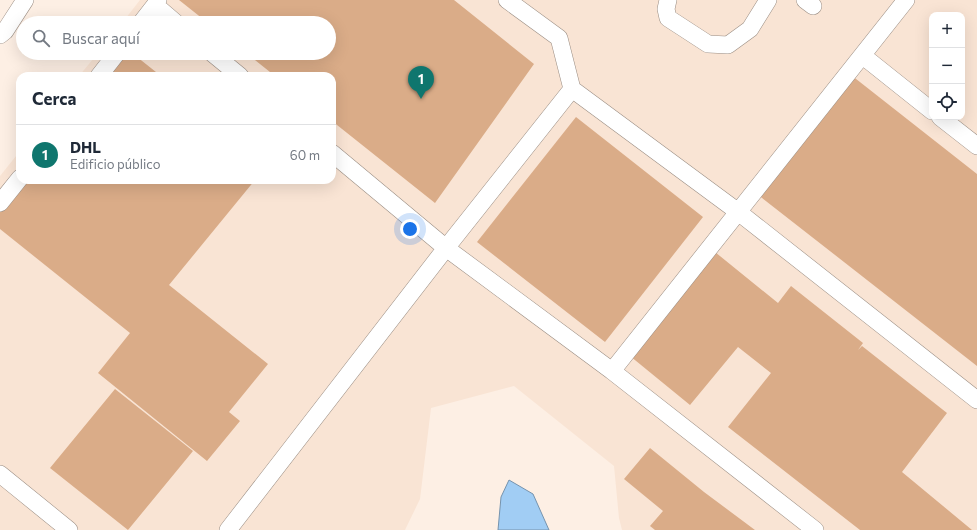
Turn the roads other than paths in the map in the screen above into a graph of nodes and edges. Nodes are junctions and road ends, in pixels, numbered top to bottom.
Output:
1 (25, 0) edge
2 (507, 0) edge
3 (668, 0) edge
4 (768, 0) edge
5 (906, 0) edge
6 (157, 2) edge
7 (146, 16) edge
8 (170, 16) edge
9 (0, 35) edge
10 (863, 56) junction
11 (112, 60) edge
12 (221, 60) edge
13 (102, 72) edge
14 (235, 72) edge
15 (572, 89) junction
16 (929, 109) edge
17 (944, 120) edge
18 (977, 146) edge
19 (336, 156) edge
20 (16, 183) edge
21 (0, 204) edge
22 (737, 211) junction
23 (446, 248) junction
24 (612, 371) junction
25 (977, 400) edge
26 (0, 474) edge
27 (69, 530) edge
28 (228, 530) edge
29 (815, 530) edge

1 - 9 lane
2 - 15 lane
3 - 4 lane
5 - 10 lane
6 - 7 lane
6 - 8 lane
10 - 16 lane
10 - 22 lane
11 - 13 lane
12 - 14 lane
15 - 22 lane
15 - 23 lane
17 - 18 lane
19 - 23 lane
20 - 21 lane
22 - 24 lane
22 - 25 lane
23 - 24 lane
23 - 28 lane
24 - 29 lane
26 - 27 lane

